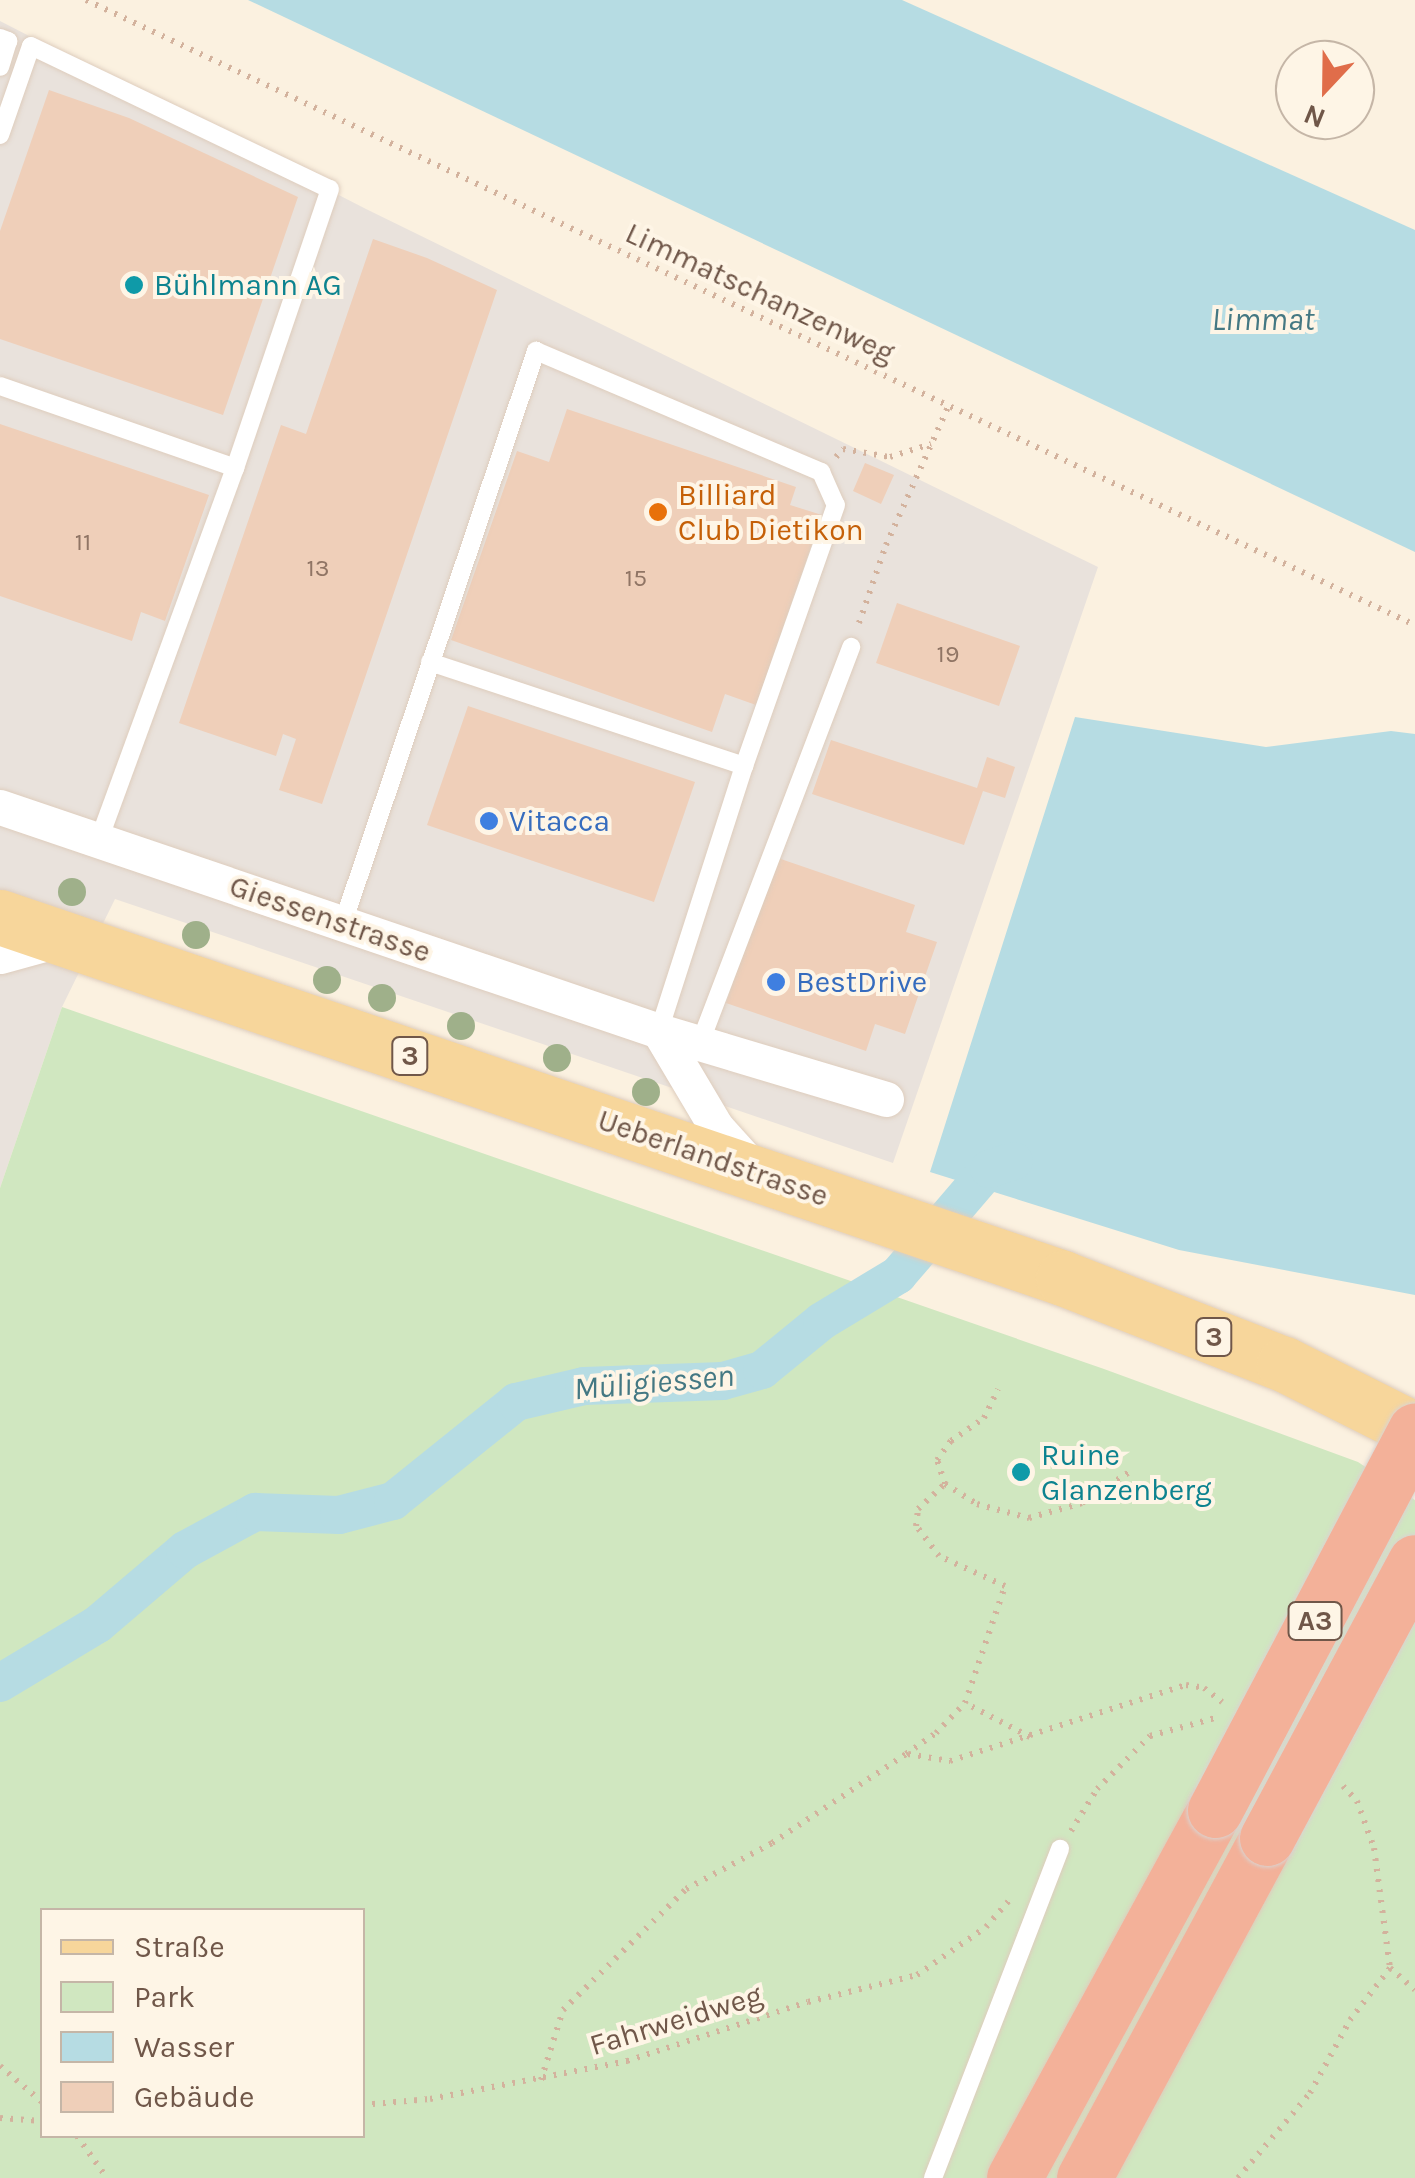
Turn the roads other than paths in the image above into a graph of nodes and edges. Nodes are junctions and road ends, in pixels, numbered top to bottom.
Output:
1 (0, 38) edge
2 (0, 67) edge
3 (0, 135) edge
4 (0, 386) edge
5 (235, 468) junction
6 (851, 647) road end
7 (430, 662) junction
8 (744, 766) junction
9 (0, 807) edge
10 (98, 840) junction
11 (0, 917) edge
12 (343, 923) junction
13 (64, 939) junction
14 (0, 956) edge
15 (659, 1031) junction
16 (700, 1043) junction
17 (886, 1100) dead end
18 (757, 1173) junction
19 (1415, 1430) edge
20 (1415, 1562) edge
21 (1060, 1849) road end
22 (933, 2178) edge
23 (1014, 2178) edge
24 (1084, 2178) edge

1 - 2 lane
3 - 5 lane
4 - 5 lane
5 - 10 lane
6 - 16 lane
7 - 8 lane
7 - 8 lane
7 - 12 lane
8 - 15 lane
9 - 10 street, Giessenstrasse
10 - 12 street, Giessenstrasse
11 - 13 main road, Ueberlandstrasse / 3
12 - 15 street, Giessenstrasse
13 - 14 street
13 - 18 main road, Ueberlandstrasse / 3
15 - 16 street, Giessenstrasse
15 - 18 street
16 - 17 street, Giessenstrasse
18 - 19 main road, Ueberlandstrasse / 3
19 - 23 highway, A3, bridge
20 - 24 highway, A3, bridge
21 - 22 lane

